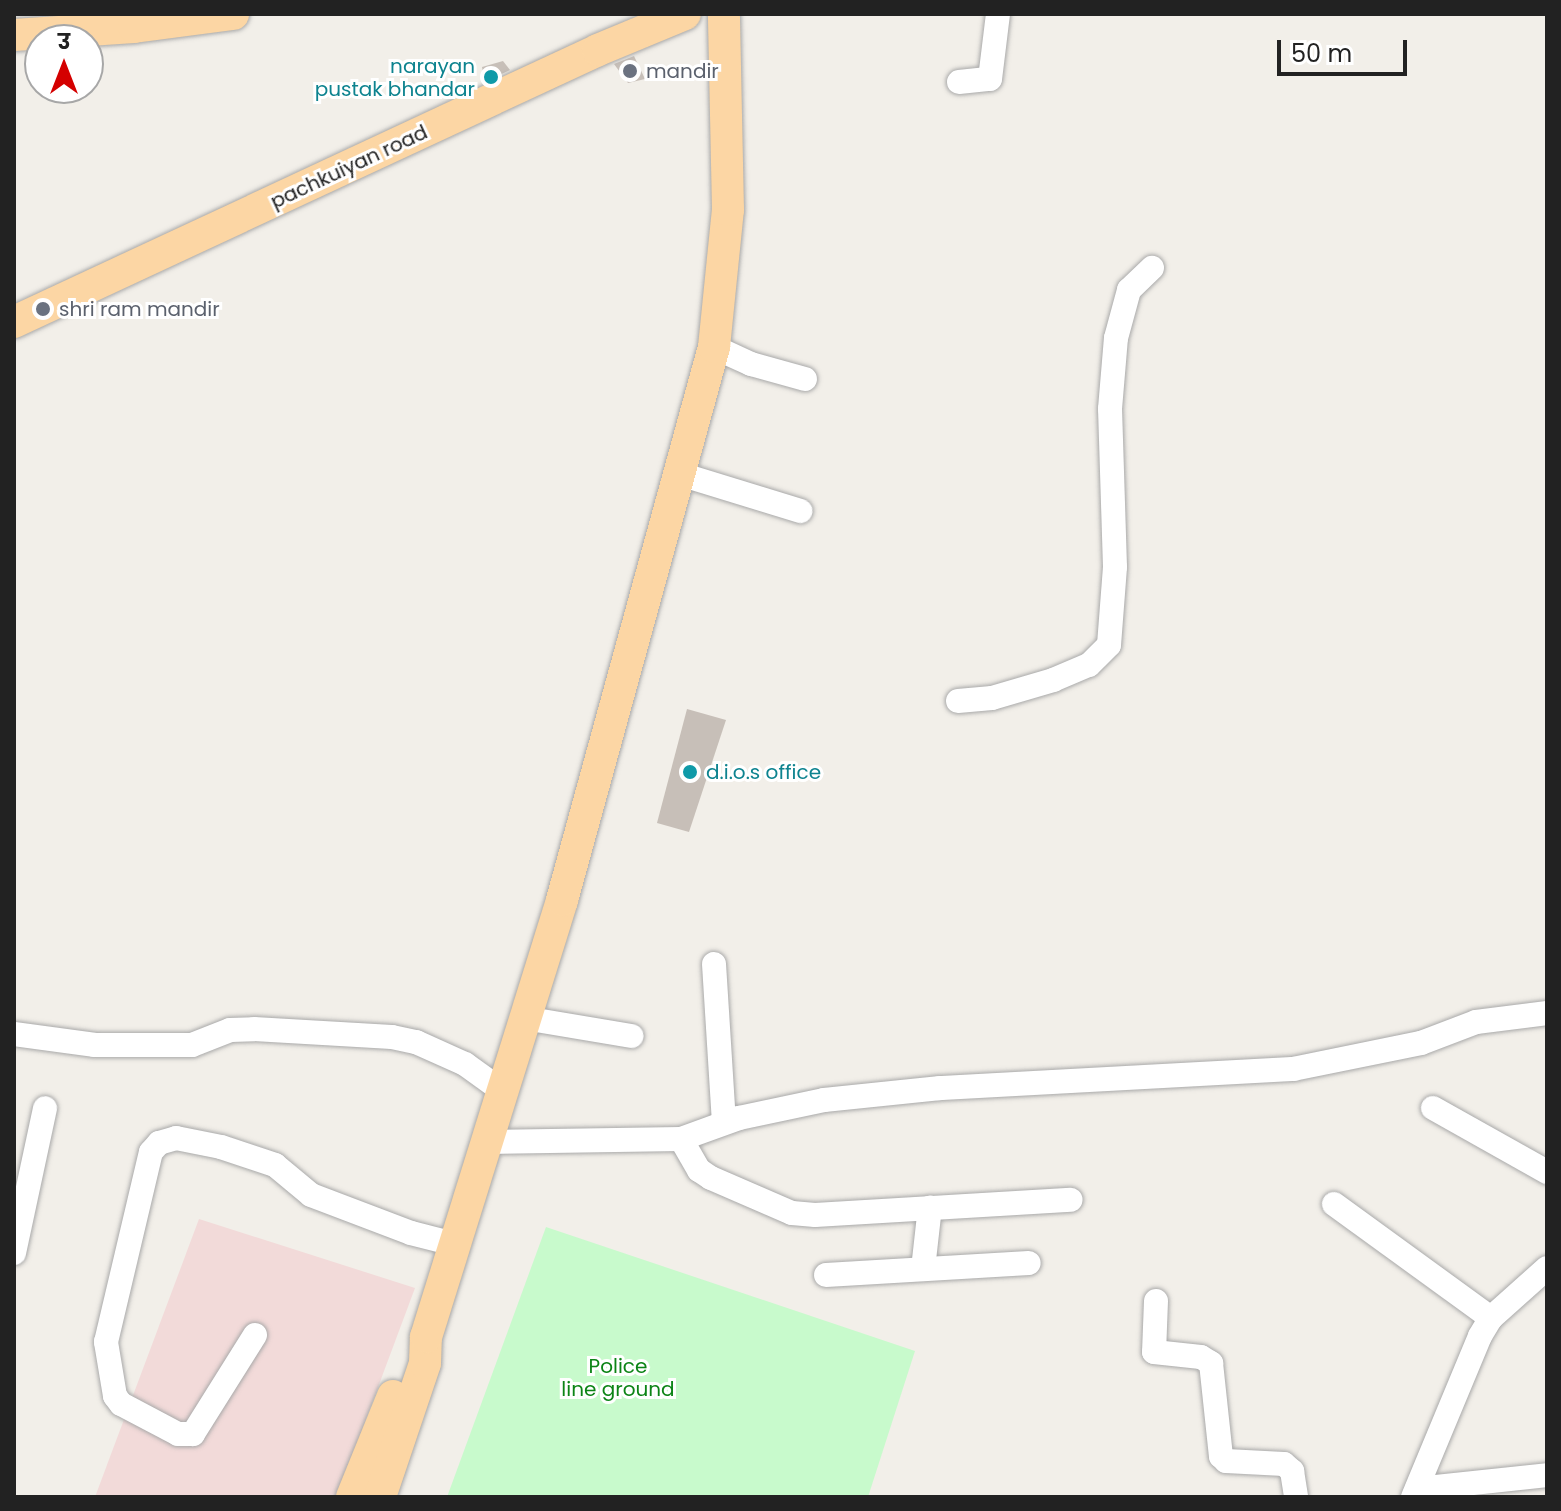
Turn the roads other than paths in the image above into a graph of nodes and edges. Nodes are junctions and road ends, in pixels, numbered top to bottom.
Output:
1 (52, 14) edge
2 (233, 14) edge
3 (685, 14) edge
4 (724, 14) edge
5 (998, 14) edge
6 (14, 15) edge
7 (81, 23) edge
8 (14, 35) edge
9 (959, 82) dead end
10 (1152, 268) dead end
11 (14, 322) edge
12 (714, 347) junction
13 (805, 379) dead end
14 (680, 474) junction
15 (800, 511) dead end
16 (958, 701) dead end
17 (714, 964) dead end
18 (1547, 1013) edge
19 (524, 1018) junction
20 (14, 1034) edge
21 (632, 1036) dead end
22 (501, 1090) junction
23 (45, 1108) dead end
24 (1433, 1108) dead end
25 (724, 1123) junction
26 (681, 1139) junction
27 (485, 1142) junction
28 (1547, 1172) edge
29 (1071, 1200) dead end
30 (1334, 1204) dead end
31 (930, 1207) junction
32 (454, 1244) junction
33 (14, 1250) edge
34 (1029, 1263) dead end
35 (1547, 1268) edge
36 (923, 1269) junction
37 (826, 1275) dead end
38 (1156, 1301) dead end
39 (1491, 1318) junction
40 (255, 1335) dead end
41 (426, 1337) junction
42 (1545, 1483) edge
43 (1415, 1493) edge
44 (352, 1497) edge
45 (380, 1497) edge
46 (1296, 1497) edge

1 - 6 main road
2 - 7 main road
3 - 11 main road, pachkuiyan road
4 - 12 main road
5 - 9 street
7 - 8 main road
10 - 16 street
12 - 13 street
12 - 14 main road
14 - 15 street
14 - 19 main road
17 - 25 street
18 - 25 street
19 - 21 street
19 - 22 main road
20 - 22 street
22 - 27 main road
23 - 33 street
24 - 28 street
25 - 26 street
26 - 27 street
26 - 31 street
27 - 32 main road
29 - 31 street
30 - 39 street
31 - 36 street
32 - 40 street
32 - 41 main road
34 - 36 street
35 - 39 street
36 - 37 street
38 - 46 street
39 - 43 street
41 - 44 main road
41 - 45 main road
42 - 43 street

